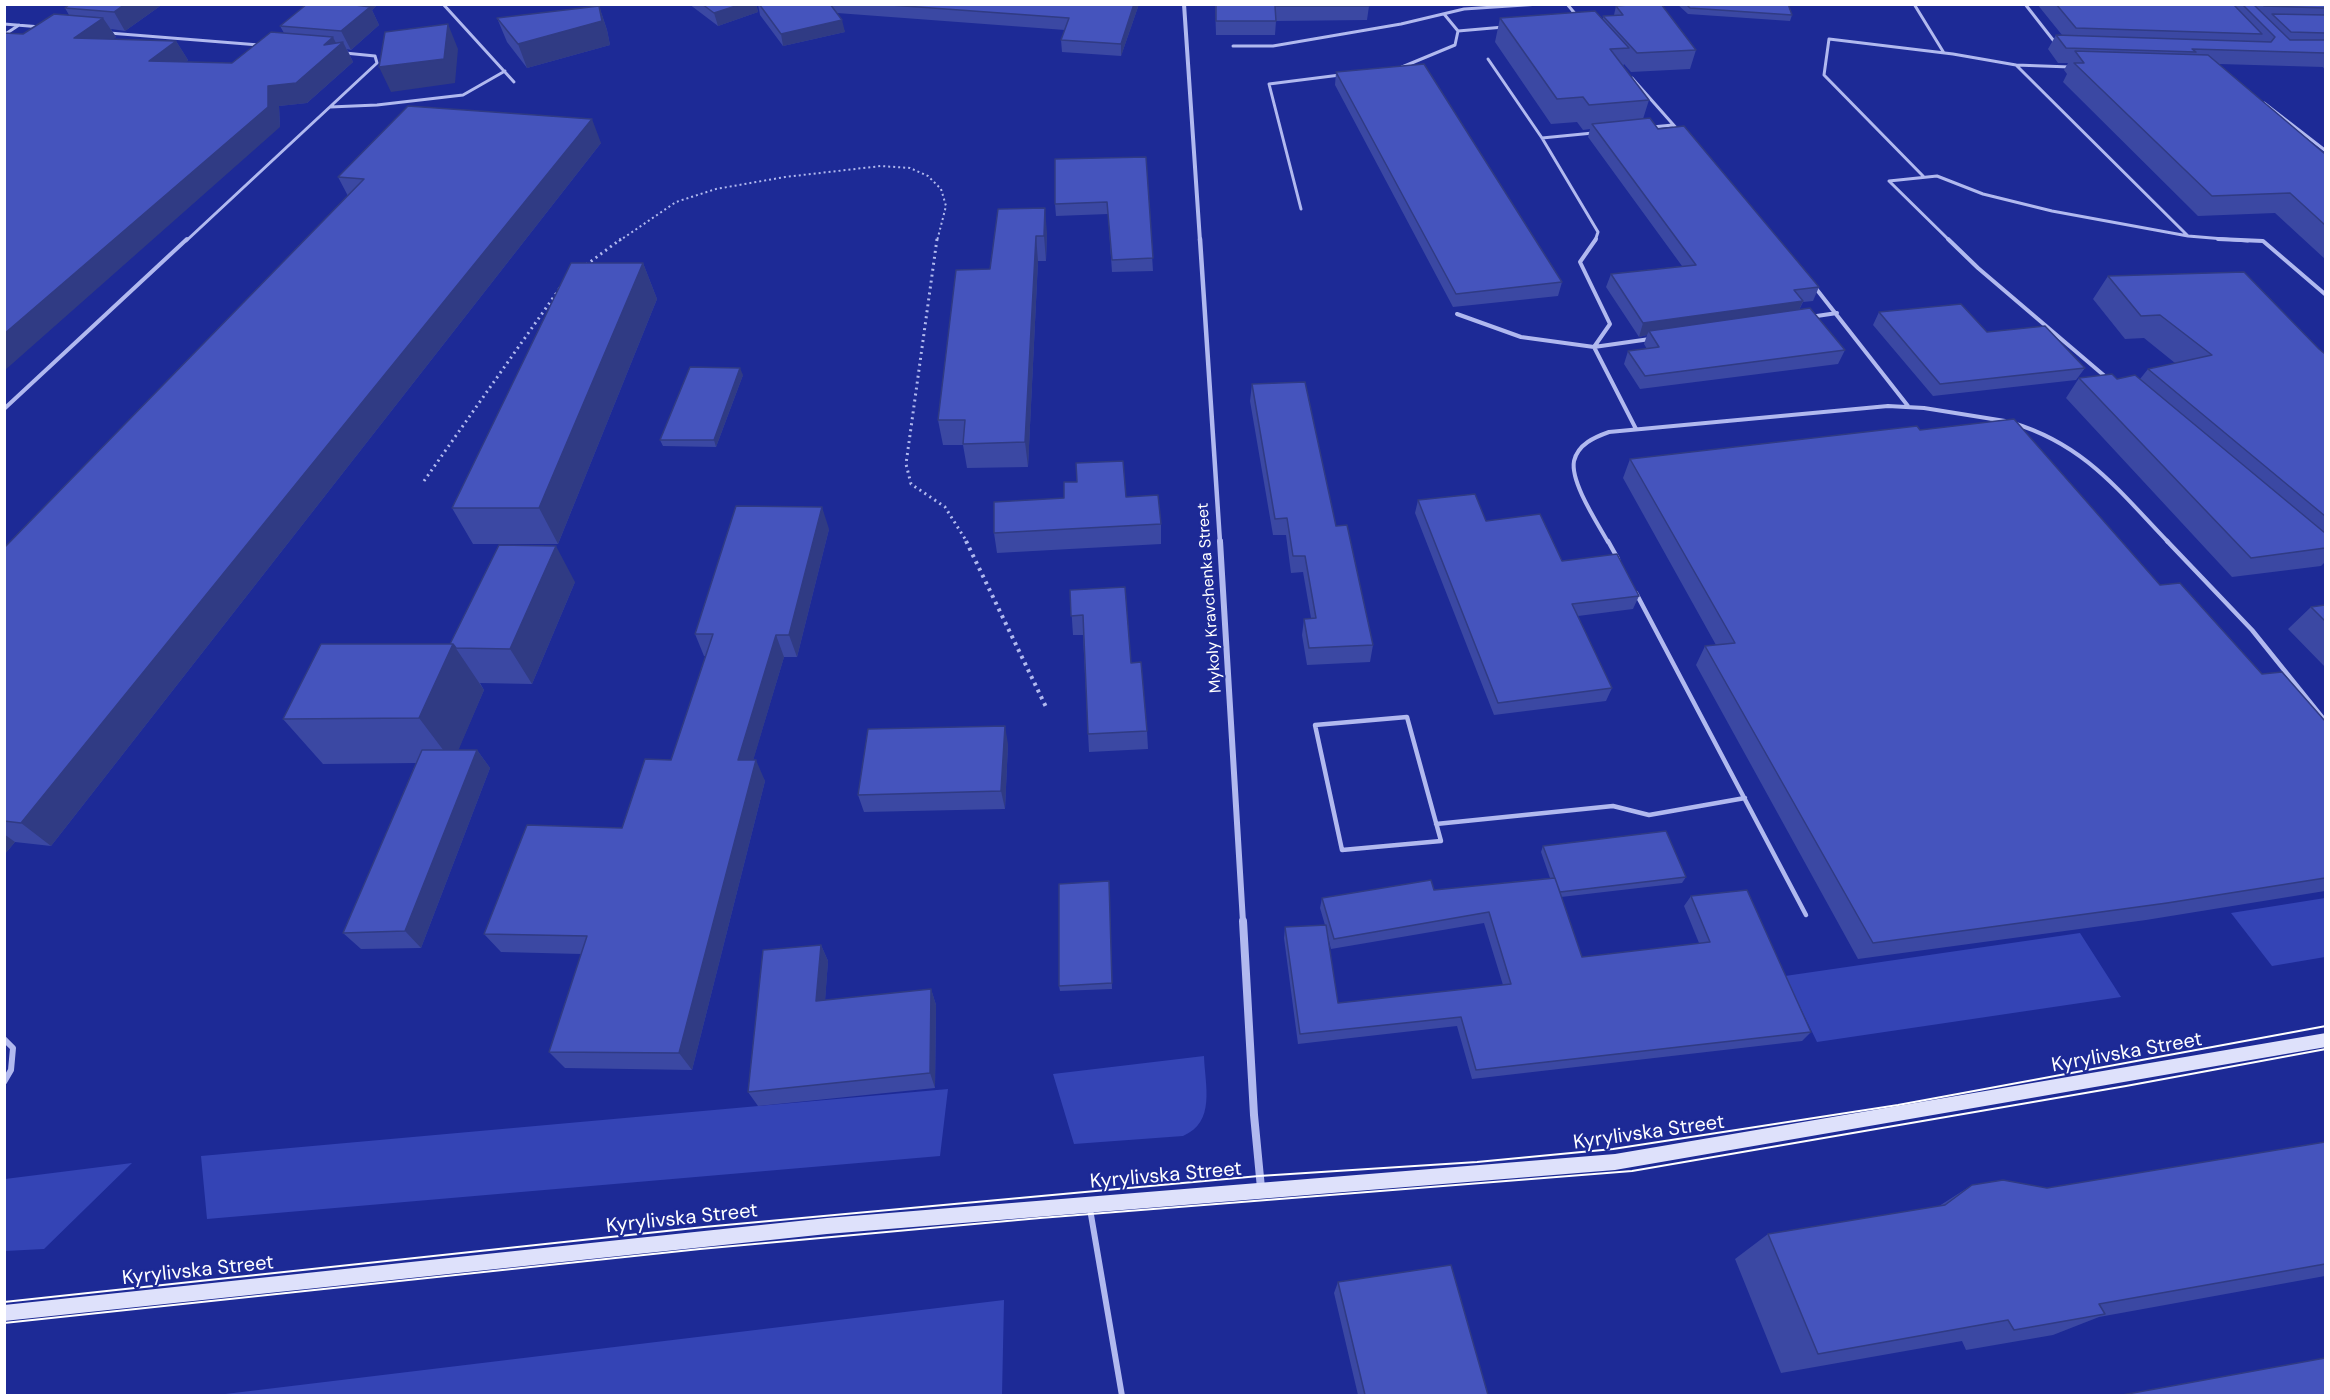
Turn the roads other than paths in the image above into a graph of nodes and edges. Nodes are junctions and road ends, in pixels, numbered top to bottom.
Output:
1 (443, 4) edge
2 (1184, 4) edge
3 (1457, 4) edge
4 (1540, 4) edge
5 (1567, 4) edge
6 (1914, 4) edge
7 (2025, 4) edge
8 (1464, 9) junction
9 (1444, 14) junction
10 (1582, 22) edge
11 (4, 24) edge
12 (19, 25) junction
13 (1515, 26) edge
14 (42, 27) edge
15 (1458, 31) junction
16 (100, 32) edge
17 (4, 34) edge
18 (261, 46) edge
19 (1233, 46) dead end
20 (2057, 46) edge
21 (336, 52) edge
22 (1944, 53) junction
23 (1488, 59) dead end
24 (2016, 65) junction
25 (2075, 67) edge
26 (1393, 68) edge
27 (505, 72) junction
28 (1628, 73) edge
29 (1348, 74) edge
30 (514, 82) dead end
31 (2262, 101) edge
32 (330, 106) junction
33 (1673, 124) junction
34 (1649, 127) edge
35 (1602, 132) edge
36 (1681, 134) edge
37 (1542, 138) junction
38 (2325, 151) edge
39 (1923, 176) junction
40 (1301, 209) dead end
41 (2188, 236) junction
42 (1814, 286) edge
43 (2325, 295) edge
44 (1837, 313) junction
45 (1457, 314) dead end
46 (1803, 318) edge
47 (1652, 339) edge
48 (1594, 347) junction
49 (2113, 384) edge
50 (1908, 406) junction
51 (4, 409) edge
52 (1636, 429) junction
53 (1619, 561) edge
54 (1635, 592) edge
55 (2325, 722) edge
56 (1745, 798) junction
57 (1436, 824) junction
58 (1806, 915) dead end
59 (4, 1039) edge
60 (2325, 1040) edge
61 (4, 1082) edge
62 (1261, 1189) junction
63 (1090, 1204) junction
64 (4, 1313) edge
65 (1122, 1395) edge

1 - 27 lane
2 - 62 street, Mykoly Kravchenka Street
3 - 8 lane
4 - 8 lane
5 - 10 lane
6 - 22 lane
7 - 20 lane
8 - 9 lane
9 - 15 lane
9 - 19 lane
11 - 12 lane
12 - 14 lane
12 - 17 lane
13 - 15 lane
15 - 26 lane
16 - 18 lane
21 - 32 lane
22 - 24 lane
22 - 39 lane
23 - 37 lane
24 - 25 lane
24 - 41 lane
27 - 30 lane
27 - 32 lane
28 - 33 lane
29 - 40 lane
31 - 38 lane
32 - 51 lane
33 - 34 lane
33 - 36 lane
35 - 37 lane
37 - 48 lane
39 - 41 lane
39 - 49 lane
41 - 43 lane
42 - 44 lane
44 - 46 lane
44 - 50 lane
45 - 48 lane
47 - 48 lane
48 - 52 lane
50 - 52 lane
50 - 55 lane
52 - 53 lane
54 - 56 lane
56 - 57 lane
56 - 58 lane
57 - 57 lane
59 - 61 lane
60 - 62 main road, Kyrylivska Street
62 - 63 main road, Kyrylivska Street
63 - 64 main road, Kyrylivska Street
63 - 65 lane

